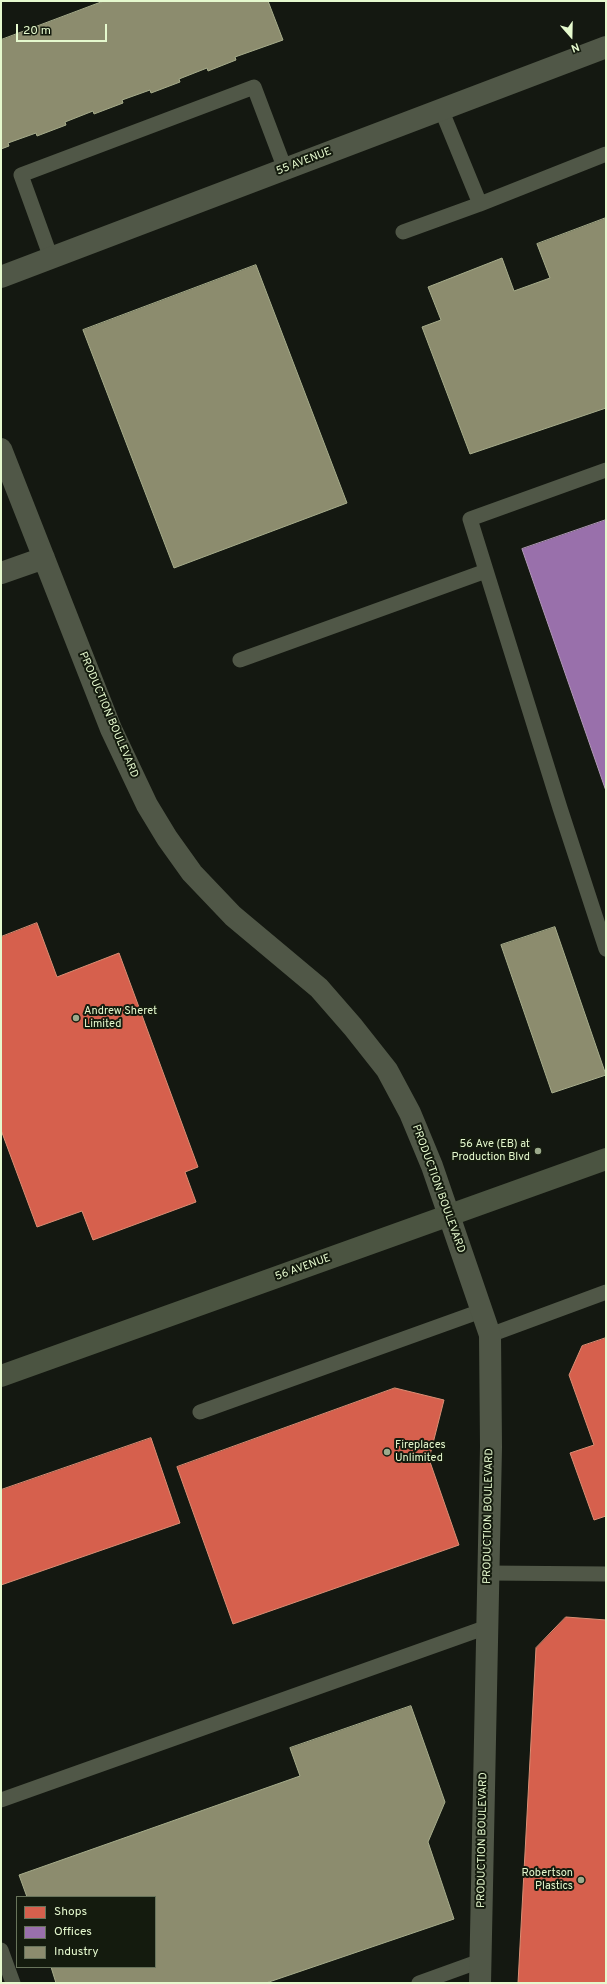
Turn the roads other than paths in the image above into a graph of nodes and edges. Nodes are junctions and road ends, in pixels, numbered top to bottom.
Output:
1 (606, 46) edge
2 (442, 109) junction
3 (606, 154) edge
4 (285, 169) junction
5 (480, 204) junction
6 (403, 232) dead end
7 (51, 258) junction
8 (1, 277) edge
9 (1, 449) edge
10 (606, 470) edge
11 (44, 558) junction
12 (486, 571) junction
13 (1, 573) edge
14 (240, 660) dead end
15 (606, 948) edge
16 (606, 1159) edge
17 (448, 1215) junction
18 (606, 1292) edge
19 (481, 1311) junction
20 (490, 1335) junction
21 (1, 1376) edge
22 (200, 1412) dead end
23 (488, 1573) junction
24 (606, 1574) edge
25 (488, 1627) junction
26 (1, 1800) edge
27 (1, 1950) edge
28 (480, 1961) junction
29 (13, 1983) edge
30 (419, 1983) edge
31 (480, 1983) edge

1 - 2 street, 55 AVENUE
2 - 4 street, 55 AVENUE
2 - 5 lane
3 - 5 lane
4 - 7 street, 55 AVENUE
4 - 7 lane
5 - 6 lane
7 - 8 street, 55 AVENUE
9 - 11 street, PRODUCTION BOULEVARD
10 - 12 lane
11 - 13 street
11 - 17 street, PRODUCTION BOULEVARD
12 - 14 lane
12 - 15 lane
16 - 17 main road, 56 AVENUE
17 - 19 street, PRODUCTION BOULEVARD
17 - 21 main road, 56 AVENUE
18 - 20 lane
19 - 20 street, PRODUCTION BOULEVARD
19 - 22 lane
20 - 23 street, PRODUCTION BOULEVARD
23 - 24 lane
23 - 25 street, PRODUCTION BOULEVARD
25 - 26 lane
25 - 28 street, PRODUCTION BOULEVARD
27 - 29 lane
28 - 30 lane
28 - 31 street, PRODUCTION BOULEVARD

